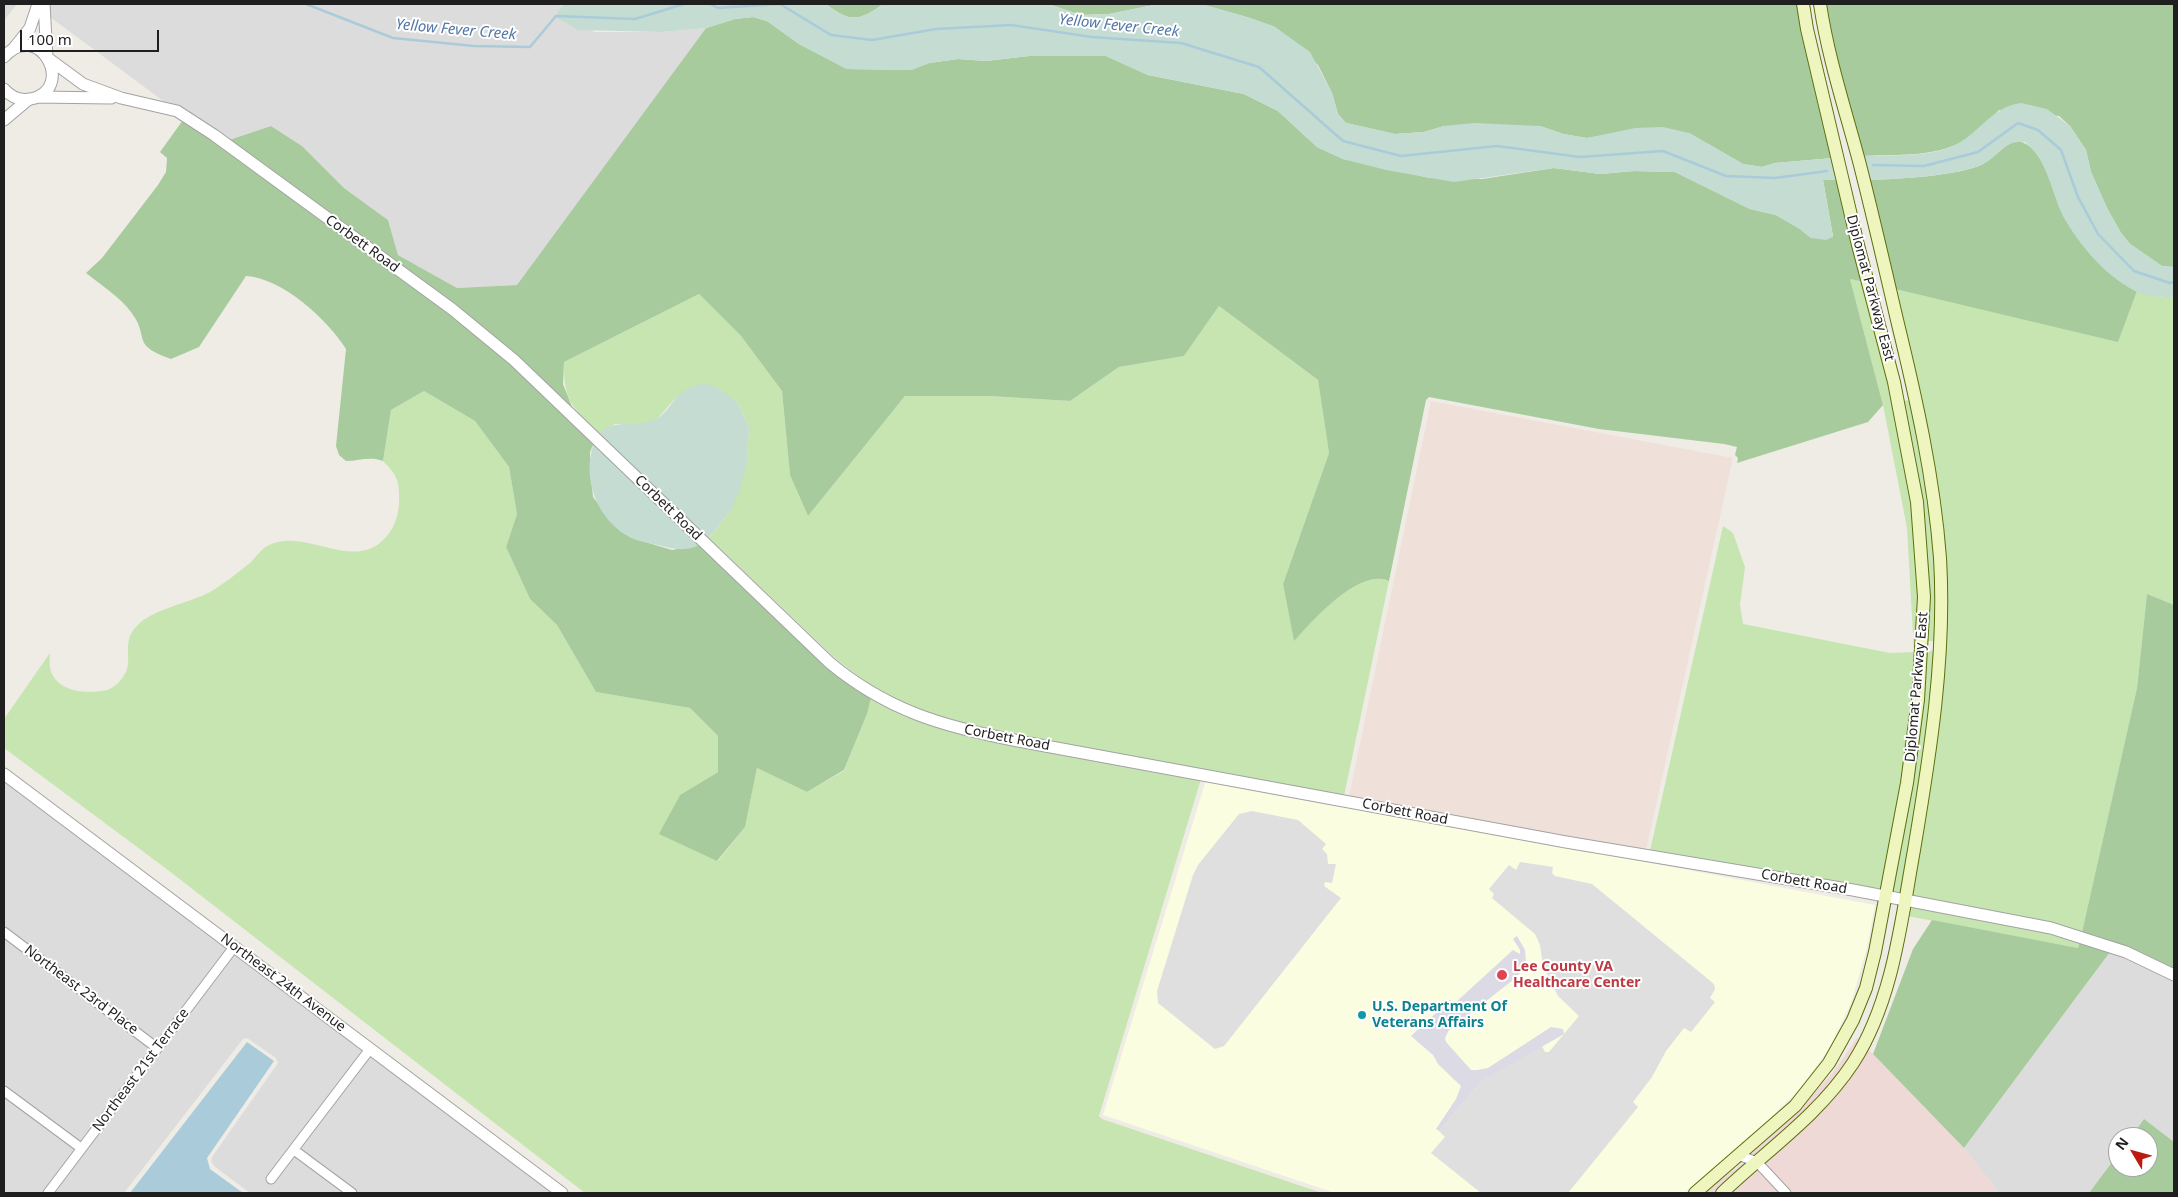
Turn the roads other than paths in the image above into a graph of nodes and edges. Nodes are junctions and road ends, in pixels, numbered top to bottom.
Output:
1 (38, 4) edge
2 (44, 4) edge
3 (1802, 4) edge
4 (1820, 4) edge
5 (14, 48) junction
6 (4, 57) edge
7 (48, 58) junction
8 (4, 89) edge
9 (33, 98) junction
10 (121, 98) junction
11 (4, 120) edge
12 (1912, 387) junction
13 (1896, 391) junction
14 (1922, 645) junction
15 (1940, 647) junction
16 (4, 774) edge
17 (1886, 896) junction
18 (1905, 901) junction
19 (4, 932) edge
20 (234, 947) junction
21 (2174, 975) edge
22 (158, 1048) junction
23 (370, 1049) junction
24 (4, 1091) edge
25 (1755, 1141) junction
26 (81, 1148) junction
27 (294, 1150) junction
28 (1738, 1155) junction
29 (1757, 1162) junction
30 (271, 1179) dead end
31 (48, 1193) edge
32 (352, 1193) edge
33 (562, 1193) edge
34 (1695, 1193) edge
35 (1722, 1193) edge
36 (1786, 1193) edge

1 - 5 street
2 - 7 street
3 - 13 main road, Diplomat Parkway East
4 - 12 main road, Diplomat Parkway East
5 - 6 street
5 - 7 street, Corbett Road
7 - 9 street
7 - 10 street, Corbett Road
8 - 9 street
9 - 10 street
9 - 11 street
10 - 17 street, Corbett Road
12 - 13 main road
12 - 15 main road, Diplomat Parkway East
13 - 14 main road, Diplomat Parkway East
14 - 15 main road
14 - 17 main road, Diplomat Parkway East
15 - 18 main road, Diplomat Parkway East
16 - 20 street, Northeast 24th Avenue
17 - 18 street, Corbett Road
17 - 25 main road, Diplomat Parkway East
18 - 21 street, Corbett Road
18 - 29 main road, Diplomat Parkway East
19 - 22 street, Northeast 23rd Place
20 - 22 street, Northeast 21st Terrace
20 - 23 street, Northeast 24th Avenue
22 - 26 street, Northeast 21st Terrace
23 - 27 street
23 - 33 street, Northeast 24th Avenue
24 - 26 street
25 - 28 main road, Diplomat Parkway East
25 - 29 street
26 - 31 street, Northeast 21st Terrace
27 - 30 street
27 - 32 street
28 - 29 street
28 - 34 main road, Diplomat Parkway East
29 - 35 main road, Diplomat Parkway East
29 - 36 street

